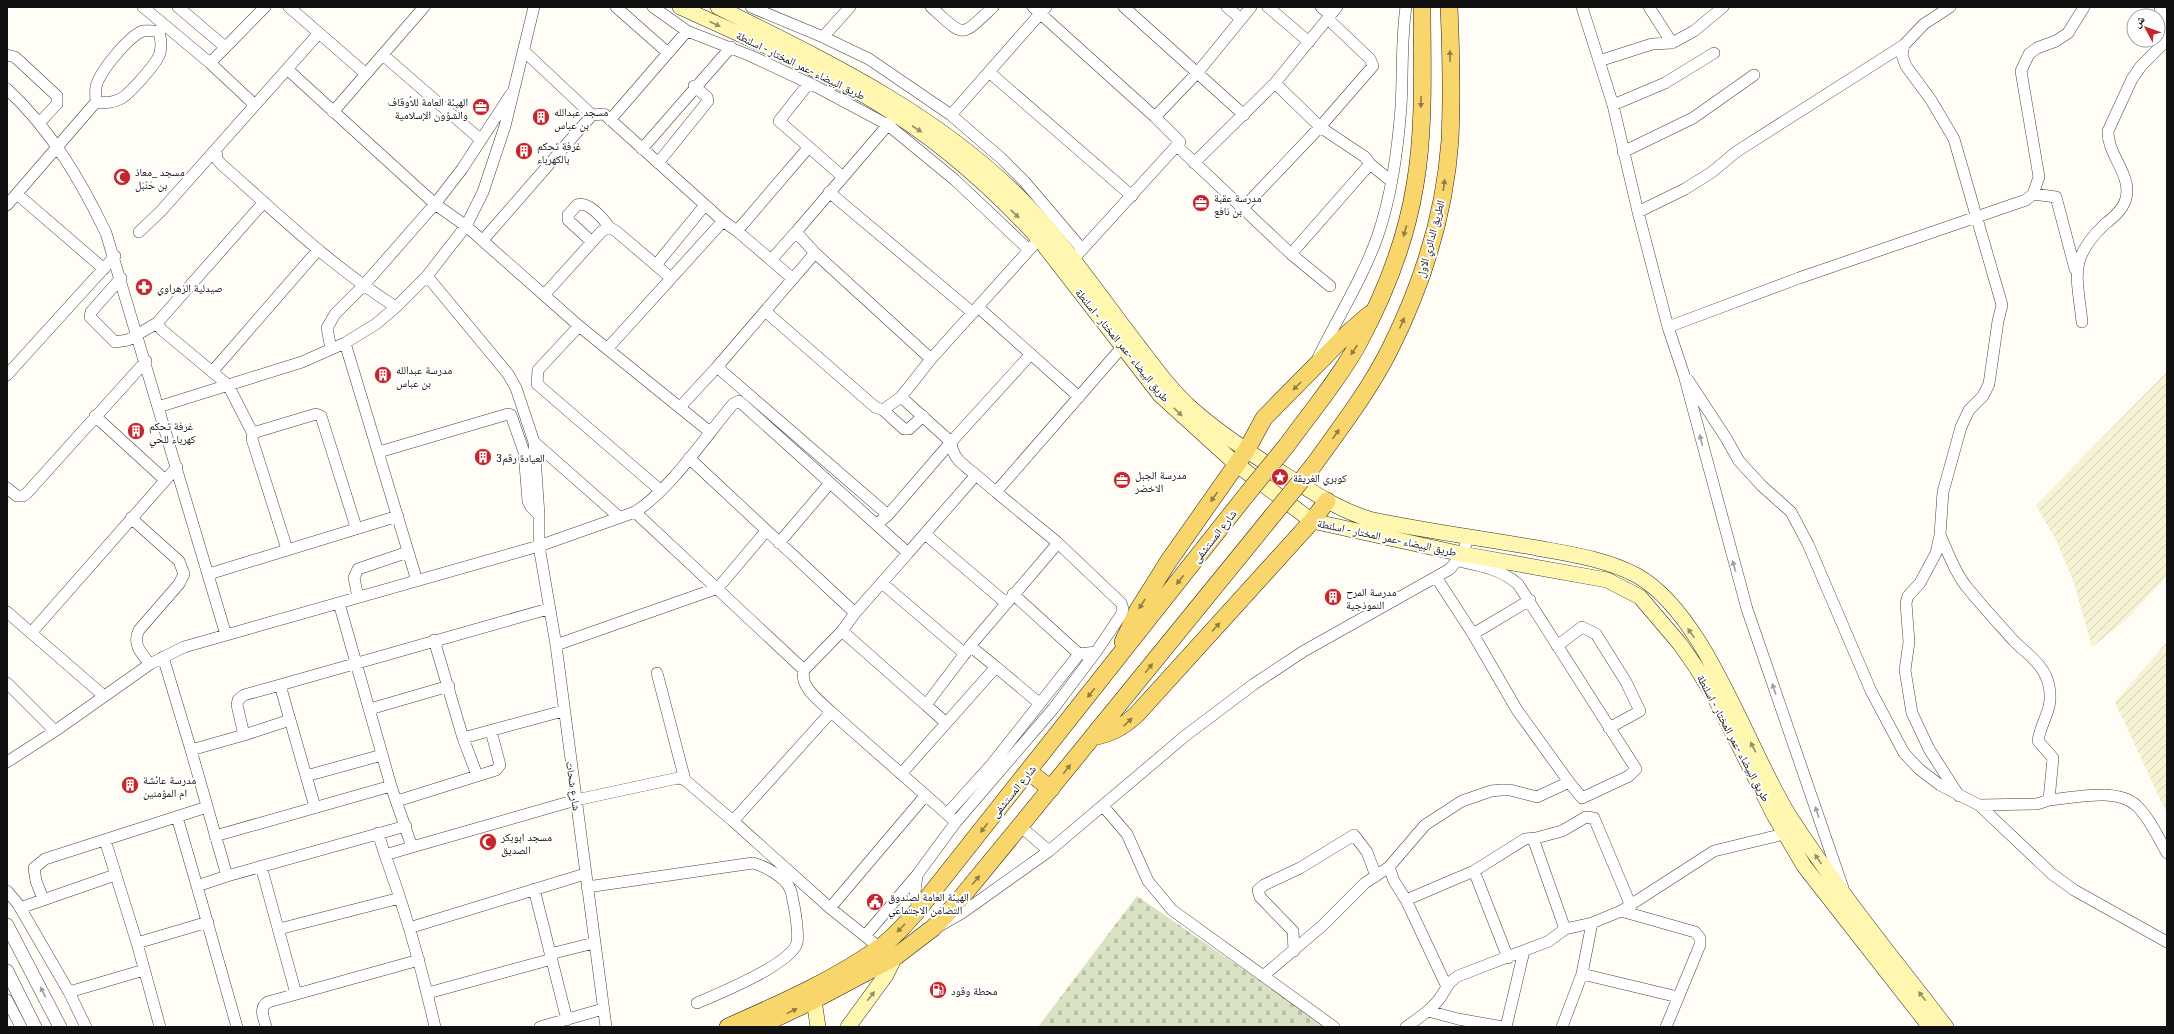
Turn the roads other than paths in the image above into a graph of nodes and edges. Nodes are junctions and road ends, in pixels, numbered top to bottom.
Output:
1 (143, 7) edge
2 (178, 7) edge
3 (265, 7) edge
4 (289, 7) edge
5 (424, 7) edge
6 (534, 7) edge
7 (616, 7) edge
8 (653, 7) edge
9 (680, 7) edge
10 (718, 7) edge
11 (751, 7) edge
12 (850, 7) edge
13 (931, 7) edge
14 (992, 7) edge
15 (1124, 7) edge
16 (1227, 7) edge
17 (1251, 7) edge
18 (1268, 7) edge
19 (1321, 7) edge
20 (1406, 7) edge
21 (1422, 7) edge
22 (1449, 7) edge
23 (1582, 7) edge
24 (1649, 7) edge
25 (1723, 7) edge
26 (1950, 7) edge
27 (2084, 7) edge
28 (2160, 7) edge
29 (1040, 9) edge
30 (302, 11) edge
31 (1332, 14) edge
32 (1240, 20) junction
33 (161, 29) junction
34 (687, 31) junction
35 (319, 33) junction
36 (823, 37) junction
37 (1309, 42) junction
38 (1672, 43) junction
39 (1904, 45) junction
40 (224, 46) junction
41 (730, 47) junction
42 (524, 51) junction
43 (668, 53) junction
44 (1714, 53) dead end
45 (7, 55) edge
46 (383, 55) junction
47 (1599, 61) junction
48 (210, 63) junction
49 (287, 69) junction
50 (989, 72) junction
51 (1198, 72) junction
52 (366, 74) junction
53 (1754, 75) dead end
54 (1274, 83) junction
55 (809, 84) junction
56 (694, 86) junction
57 (7, 89) edge
58 (514, 89) junction
59 (96, 102) junction
60 (255, 105) junction
61 (1613, 105) junction
62 (333, 112) junction
63 (592, 115) junction
64 (951, 115) junction
65 (1244, 115) junction
66 (1155, 117) junction
67 (610, 120) junction
68 (892, 120) junction
69 (40, 122) junction
70 (1320, 126) junction
71 (481, 140) junction
72 (58, 146) junction
73 (1177, 146) junction
74 (808, 148) junction
75 (642, 149) junction
76 (216, 150) junction
77 (1623, 152) junction
78 (658, 163) junction
79 (1194, 163) junction
80 (1370, 164) junction
81 (842, 177) junction
82 (1391, 181) junction
83 (829, 192) junction
84 (17, 194) junction
85 (2033, 194) junction
86 (1132, 196) junction
87 (264, 202) junction
88 (435, 204) junction
89 (7, 205) edge
90 (705, 205) junction
91 (1243, 208) junction
92 (1638, 212) junction
93 (1978, 218) junction
94 (722, 221) junction
95 (466, 226) junction
96 (609, 227) junction
97 (737, 231) junction
98 (139, 232) dead end
99 (796, 232) junction
100 (1039, 239) junction
101 (483, 240) junction
102 (592, 242) junction
103 (318, 250) junction
104 (1029, 250) junction
105 (816, 253) junction
106 (1068, 254) junction
107 (1291, 254) junction
108 (115, 256) junction
109 (771, 260) junction
110 (656, 265) junction
111 (104, 269) junction
112 (426, 276) junction
113 (2077, 276) junction
114 (121, 278) junction
115 (671, 278) junction
116 (793, 279) junction
117 (363, 286) junction
118 (1330, 286) dead end
119 (544, 294) junction
120 (396, 307) junction
121 (976, 310) junction
122 (1374, 310) junction
123 (766, 311) junction
124 (2082, 322) dead end
125 (158, 323) junction
126 (580, 326) junction
127 (1668, 327) junction
128 (138, 335) junction
129 (345, 343) junction
130 (1123, 346) junction
131 (607, 348) junction
132 (331, 349) junction
133 (1031, 354) junction
134 (931, 359) junction
135 (146, 361) junction
136 (717, 367) junction
137 (212, 372) junction
138 (1310, 373) junction
139 (7, 375) edge
140 (1684, 375) junction
141 (228, 385) junction
142 (901, 397) junction
143 (1079, 397) junction
144 (680, 406) junction
145 (158, 407) junction
146 (883, 410) junction
147 (95, 416) junction
148 (923, 416) junction
149 (710, 432) junction
150 (253, 434) junction
151 (534, 442) junction
152 (951, 442) junction
153 (379, 452) junction
154 (1241, 457) junction
155 (689, 458) junction
156 (177, 467) junction
157 (976, 475) junction
158 (165, 480) junction
159 (830, 483) junction
160 (7, 488) edge
161 (660, 490) junction
162 (996, 492) junction
163 (1327, 502) junction
164 (635, 512) junction
165 (539, 515) junction
166 (888, 515) junction
167 (398, 516) junction
168 (618, 516) junction
169 (131, 518) junction
170 (1312, 521) junction
171 (876, 524) junction
172 (356, 527) junction
173 (766, 531) junction
174 (925, 534) junction
175 (1940, 535) junction
176 (1469, 536) junction
177 (1058, 543) junction
178 (779, 544) junction
179 (539, 546) junction
180 (287, 549) junction
181 (408, 552) junction
182 (908, 553) junction
183 (1460, 557) junction
184 (209, 574) junction
185 (1436, 578) junction
186 (417, 581) junction
187 (882, 583) junction
188 (718, 588) junction
189 (358, 597) junction
190 (1009, 598) junction
191 (1530, 600) junction
192 (339, 603) junction
193 (548, 609) junction
194 (7, 612) edge
195 (856, 613) junction
196 (842, 631) junction
197 (31, 633) junction
198 (1473, 634) junction
199 (226, 635) junction
200 (434, 640) junction
201 (556, 645) junction
202 (1557, 646) junction
203 (967, 650) junction
204 (1096, 652) junction
205 (1079, 654) junction
206 (163, 657) junction
207 (357, 663) junction
208 (150, 664) junction
209 (996, 667) junction
210 (804, 670) junction
211 (657, 673) dead end
212 (1107, 673) junction
213 (7, 683) edge
214 (280, 685) junction
215 (449, 686) junction
216 (104, 696) junction
217 (1040, 703) junction
218 (926, 704) junction
219 (370, 709) junction
220 (563, 711) junction
221 (831, 712) junction
222 (290, 720) junction
223 (946, 723) junction
224 (1609, 728) junction
225 (55, 731) junction
226 (491, 731) junction
227 (244, 735) junction
228 (1093, 737) junction
229 (462, 738) junction
230 (191, 750) junction
231 (382, 755) junction
232 (7, 762) edge
233 (1028, 771) junction
234 (901, 774) junction
235 (477, 775) junction
236 (306, 776) junction
237 (685, 780) junction
238 (1569, 782) junction
239 (391, 786) junction
240 (1051, 789) junction
241 (925, 796) junction
242 (1959, 796) junction
243 (576, 800) junction
244 (2049, 800) junction
245 (397, 801) junction
246 (1979, 805) junction
247 (1103, 806) junction
248 (207, 807) junction
249 (315, 808) junction
250 (948, 814) junction
251 (177, 817) junction
252 (733, 821) junction
253 (956, 822) junction
254 (406, 826) junction
255 (1020, 826) junction
256 (378, 833) junction
257 (1784, 834) junction
258 (215, 836) junction
259 (1536, 838) junction
260 (104, 840) junction
261 (412, 847) junction
262 (1049, 851) junction
263 (2167, 853) edge
264 (385, 855) junction
265 (261, 866) junction
266 (1389, 867) junction
267 (1474, 871) junction
268 (585, 874) junction
269 (115, 875) junction
270 (917, 875) junction
271 (227, 876) junction
272 (1376, 876) junction
273 (197, 886) junction
274 (587, 887) junction
275 (534, 889) junction
276 (7, 891) edge
277 (400, 898) junction
278 (43, 899) junction
279 (1406, 900) junction
280 (1848, 902) junction
281 (20, 908) junction
282 (830, 908) junction
283 (1626, 908) junction
284 (918, 910) junction
285 (208, 922) junction
286 (1592, 923) junction
287 (7, 925) edge
288 (409, 928) junction
289 (933, 928) junction
290 (279, 929) junction
291 (1565, 929) junction
292 (865, 936) junction
293 (2167, 942) edge
294 (137, 943) junction
295 (594, 943) junction
296 (880, 948) junction
297 (1294, 951) junction
298 (1524, 951) junction
299 (551, 956) junction
300 (895, 957) junction
301 (1508, 958) junction
302 (419, 960) junction
303 (144, 970) junction
304 (7, 971) edge
305 (1582, 974) junction
306 (1263, 976) junction
307 (825, 980) junction
308 (1446, 985) junction
309 (69, 992) junction
310 (428, 993) junction
311 (296, 994) junction
312 (1678, 997) junction
313 (7, 1000) edge
314 (814, 1000) junction
315 (697, 1003) dead end
316 (603, 1010) junction
317 (1428, 1010) junction
318 (567, 1020) junction
319 (766, 1025) edge
320 (21, 1027) edge
321 (36, 1027) edge
322 (60, 1027) edge
323 (86, 1027) edge
324 (160, 1027) edge
325 (237, 1027) edge
326 (266, 1027) edge
327 (435, 1027) edge
328 (540, 1027) edge
329 (606, 1027) edge
330 (728, 1027) edge
331 (818, 1027) edge
332 (848, 1027) edge
333 (1334, 1027) edge
334 (1406, 1027) edge
335 (1505, 1027) edge
336 (1562, 1027) edge
337 (1666, 1027) edge
338 (1930, 1027) edge
339 (1946, 1027) edge

1 - 33 street
2 - 40 street
3 - 40 street
4 - 30 street
5 - 46 street
6 - 42 street
7 - 43 street
8 - 34 street
9 -> 68 main road, طريق البيضاء -عمر المختار - اسلنطة
10 - 106 main road, طريق البيضاء -عمر المختار - اسلنطة
11 - 36 street
12 - 36 street
13 - 14 street
15 - 51 street
16 - 32 street
17 - 32 street
18 - 37 street
19 - 31 street
20 - 82 street
21 -> 122 main road
228 -> 22 main road, الطريق الدائري الاول, bridge
23 - 47 street
24 - 38 street
25 - 38 street
26 - 39 street
27 - 85 street
28 - 113 street
29 - 50 street
29 - 66 street
30 - 35 street
31 - 37 street
31 - 70 street
32 - 51 street
33 - 48 street
33 - 59 street
33 - 59 street
34 - 41 street
34 - 43 street
35 - 49 street
35 - 52 street
36 - 64 street
37 - 54 street
38 - 47 street
39 - 92 street
39 - 93 street
40 - 48 street
41 - 55 street
41 - 56 street
42 - 58 street
42 - 63 street
43 - 67 street
44 - 61 street
45 - 69 street
46 - 52 street
46 - 71 street
47 - 61 street
48 - 60 street
49 - 60 street
49 - 62 street
50 - 64 street
50 - 86 street
51 - 65 street
51 - 66 street
52 - 62 street
53 - 77 street
54 - 65 street
54 - 70 street
55 - 68 street
55 - 74 street
56 - 75 street
56 - 78 street
57 - 69 street
58 - 71 street
58 - 95 street
59 - 72 street
60 - 76 street
61 - 77 street
62 - 88 street
63 - 67 street
63 - 101 street
64 - 106 street
65 - 79 street
66 - 73 street
67 - 75 street
68 - 81 street
68 -> 100 main road, طريق البيضاء -عمر المختار - اسلنطة
68 - 104 street
69 - 72 street
70 - 80 street
70 - 91 street
71 - 88 street
72 - 84 street
72 - 108 street
73 - 79 street
73 - 86 street
74 - 81 street
74 - 97 street
75 - 78 street
76 - 87 street
76 - 98 street
77 - 92 street
78 - 90 street
79 - 91 street
80 - 82 street
80 - 107 street
81 - 83 street
82 - 138 street
83 - 99 street
83 - 121 street
84 - 89 street
84 - 111 street
85 - 93 street
85 - 113 street
86 - 106 street
87 - 103 street
87 - 125 street
88 - 95 street
88 - 117 street
90 - 94 street
90 - 110 street
91 - 107 street
92 - 127 street
93 - 127 street
93 - 175 street
94 - 97 street
94 - 115 street
95 - 101 street
95 - 112 street
96 - 102 street
96 - 102 street
96 - 110 street
97 - 109 street
99 - 105 street
99 - 109 street
100 - 104 street
100 - 106 main road, طريق البيضاء -عمر المختار - اسلنطة
101 - 119 street
102 - 119 street
103 - 117 street
103 - 137 street
104 - 121 street
105 - 116 street
105 - 134 street
106 - 130 main road, طريق البيضاء -عمر المختار - اسلنطة
106 - 154 main road, طريق البيضاء -عمر المختار - اسلنطة
107 - 118 street
108 - 111 street
108 - 114 street
109 - 116 street
110 - 115 street
111 - 139 street
112 - 120 street
112 - 151 street, شارع شحات
113 - 124 street
114 - 128 street
114 - 128 street
115 - 131 street
116 - 123 street
117 - 120 street
117 - 132 street
119 - 126 street
120 - 129 street
121 - 133 street
121 - 134 street
122 - 138 main road
122 -> 212 main road, شارع المستشفى, bridge
123 - 136 street
123 - 146 street
125 - 128 street
125 - 137 street
126 - 131 street
126 - 161 street
127 - 140 street
128 - 135 street
129 - 132 street
129 - 153 street
130 - 143 street
130 -> 154 main road, طريق البيضاء -عمر المختار - اسلنطة
131 - 144 street
132 - 141 street
133 - 143 street
133 - 152 street
134 - 142 street
135 - 145 street
135 - 147 street
136 - 144 street
136 - 166 street
137 - 141 street
138 -> 154 main road
140 - 242 street
280 -> 140 street
141 - 145 street
141 - 150 street
142 - 146 street
142 - 148 street
143 - 162 street
144 - 149 street
145 - 156 street
146 - 148 street
147 - 158 street
147 - 160 street
148 - 152 street
149 - 155 street
149 - 159 street
150 - 172 street
150 - 180 street
151 - 165 street, شارع شحات
151 - 168 street
152 - 157 street
152 - 166 street
153 - 165 street
153 - 167 street
154 - 163 main road, طريق البيضاء -عمر المختار - اسلنطة
154 - 170 main road, طريق البيضاء -عمر المختار - اسلنطة
154 -> 212 main road
155 - 161 street
155 - 173 street
156 - 158 street
156 - 184 street
157 - 162 street
157 - 174 street
158 - 169 street
159 - 171 street
159 - 178 street
161 - 164 street
162 - 177 street
163 - 170 main road
163 - 176 main road, طريق البيضاء -عمر المختار - اسلنطة
164 - 168 street
164 - 188 street
165 - 179 street, شارع شحات
166 - 171 street
167 - 172 street
167 - 181 street
168 - 179 street
169 - 197 street
169 - 208 street
170 - 183 main road, طريق البيضاء -عمر المختار - اسلنطة
228 -> 170 main road
171 - 182 street
172 - 180 street
173 - 178 street
173 - 188 street
174 - 182 street
174 - 190 street
175 - 242 street
175 - 244 street
176 - 183 street
280 -> 176 main road, طريق البيضاء -عمر المختار - اسلنطة
177 - 190 street
177 - 204 street
178 - 195 street
179 - 186 street
179 - 193 street, شارع شحات
180 - 184 street
181 - 186 street
181 - 189 street
182 - 187 street
183 - 185 street
183 - 191 street
183 - 257 main road, طريق البيضاء -عمر المختار - اسلنطة
184 - 199 street
185 - 198 street
185 - 247 street
186 - 189 street
187 - 195 street
187 - 203 street
188 - 201 street
188 - 210 street
189 - 192 street
190 - 203 street
190 - 205 street
191 - 198 street
191 - 202 street
192 - 199 street
192 - 207 street
193 - 200 street
193 - 201 street, شارع شحات
194 - 197 street
195 - 196 street
196 - 210 street
196 - 218 street
197 - 216 street
198 - 238 street
199 - 206 street
200 - 207 street
200 - 215 street
201 - 220 street, شارع شحات
202 - 224 street
202 - 224 street
203 - 209 street
203 - 218 street
204 - 205 street
204 - 253 street
205 - 217 street
206 - 208 street
206 - 230 street
207 - 214 street
207 - 219 street
208 - 216 street
209 - 217 street
209 - 223 street
210 - 221 street
211 - 237 street
212 -> 233 main road, شارع المستشفى
213 - 225 street
214 - 222 street
214 - 227 street
215 - 219 street
215 - 229 street
216 - 225 street
217 - 250 street
218 - 223 street
219 - 231 street
220 - 226 street
220 - 243 street, شارع شحات
221 - 234 street
221 - 252 street
222 - 227 street
222 - 236 street
223 - 234 street
224 - 238 street
225 - 232 street
226 - 229 street
226 - 235 street
227 - 230 street
240 -> 228 main road
229 - 235 street
230 - 248 street
231 - 236 street
231 - 239 street
233 - 240 main road
233 -> 284 main road, شارع المستشفى
234 - 241 street
235 - 245 street
236 - 249 street
237 - 243 street
237 - 252 street
238 - 266 street
239 - 245 street
239 - 249 street
240 - 255 main road
241 - 250 street
241 - 282 street
242 - 246 street
243 - 261 street
243 - 268 street, شارع شحات
244 - 246 street
244 - 263 street
245 - 254 street
246 - 293 street
247 - 262 street
247 - 306 street
248 - 251 street
248 - 258 street
249 - 258 street
250 - 253 street
251 - 260 street
251 - 273 street
252 - 282 street
253 - 270 street
254 - 256 street
254 - 261 street
255 - 262 street
289 -> 255 main road
256 - 264 street
256 - 265 street
257 - 283 street
257 - 338 main road, طريق البيضاء -عمر المختار - اسلنطة
258 - 271 street
259 - 267 street
259 - 283 street
259 - 291 street
260 - 269 street
260 - 278 street
261 - 264 street
262 - 289 street
264 - 277 street
265 - 271 street
265 - 290 street
266 - 272 street
266 - 279 street
267 - 279 street
267 - 301 street
268 - 274 street, شارع شحات
268 - 275 street
269 - 278 street
269 - 294 street
270 - 284 street
270 - 292 street
271 - 273 street
272 - 297 street
272 - 297 street
273 - 285 street
274 - 295 street, شارع شحات
274 - 315 street
275 - 288 street
275 - 299 street
276 - 281 street
277 - 288 street
277 - 290 street
278 - 281 street
279 - 308 street
339 -> 280 main road, طريق البيضاء -عمر المختار - اسلنطة
281 - 309 street
282 - 292 street
283 - 286 street
283 - 312 street
284 -> 296 main road, شارع المستشفى
285 - 294 street
285 - 325 street
286 - 291 street
286 - 305 street
322 -> 287 street
288 - 302 street
289 - 300 main road
290 - 311 street
291 - 298 street
292 - 296 street
294 - 303 street
295 - 299 street
295 - 316 street, شارع شحات
296 - 307 main road, شارع المستشفى
297 - 306 street
298 - 301 street
298 - 335 street
299 - 310 street
299 - 318 street
300 - 314 main road
332 -> 300 main road
301 - 308 street
302 - 310 street
302 - 311 street
303 - 309 street
303 - 324 street
304 - 321 street
305 - 312 street
305 - 336 street
306 - 333 street
307 - 314 main road
307 - 330 main road, شارع المستشفى
308 - 317 street
309 - 323 street
310 - 327 street
311 - 326 street
312 - 337 street
313 - 320 street
319 -> 314 main road
314 - 331 main road
316 - 318 street
316 - 329 street, شارع شحات
317 - 334 street
317 - 335 street
318 - 328 street

